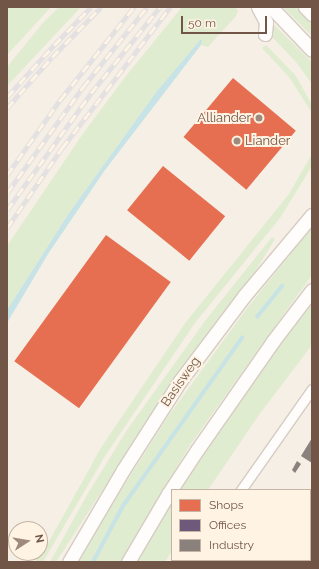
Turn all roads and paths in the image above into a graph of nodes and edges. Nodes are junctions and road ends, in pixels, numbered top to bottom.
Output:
1 (258, 7) edge
2 (271, 7) edge
3 (305, 7) edge
4 (312, 14) edge
5 (265, 34) dead end
6 (312, 50) edge
7 (312, 215) edge
8 (312, 290) edge
9 (312, 389) edge
10 (171, 489) edge
11 (171, 489) edge
12 (242, 489) edge
13 (69, 562) edge
14 (128, 562) edge

1 - 5 main road
2 - 6 main road
3 - 4 main road
7 - 13 main road, Basisweg
8 - 11 main road
9 - 12 street
10 - 14 main road

